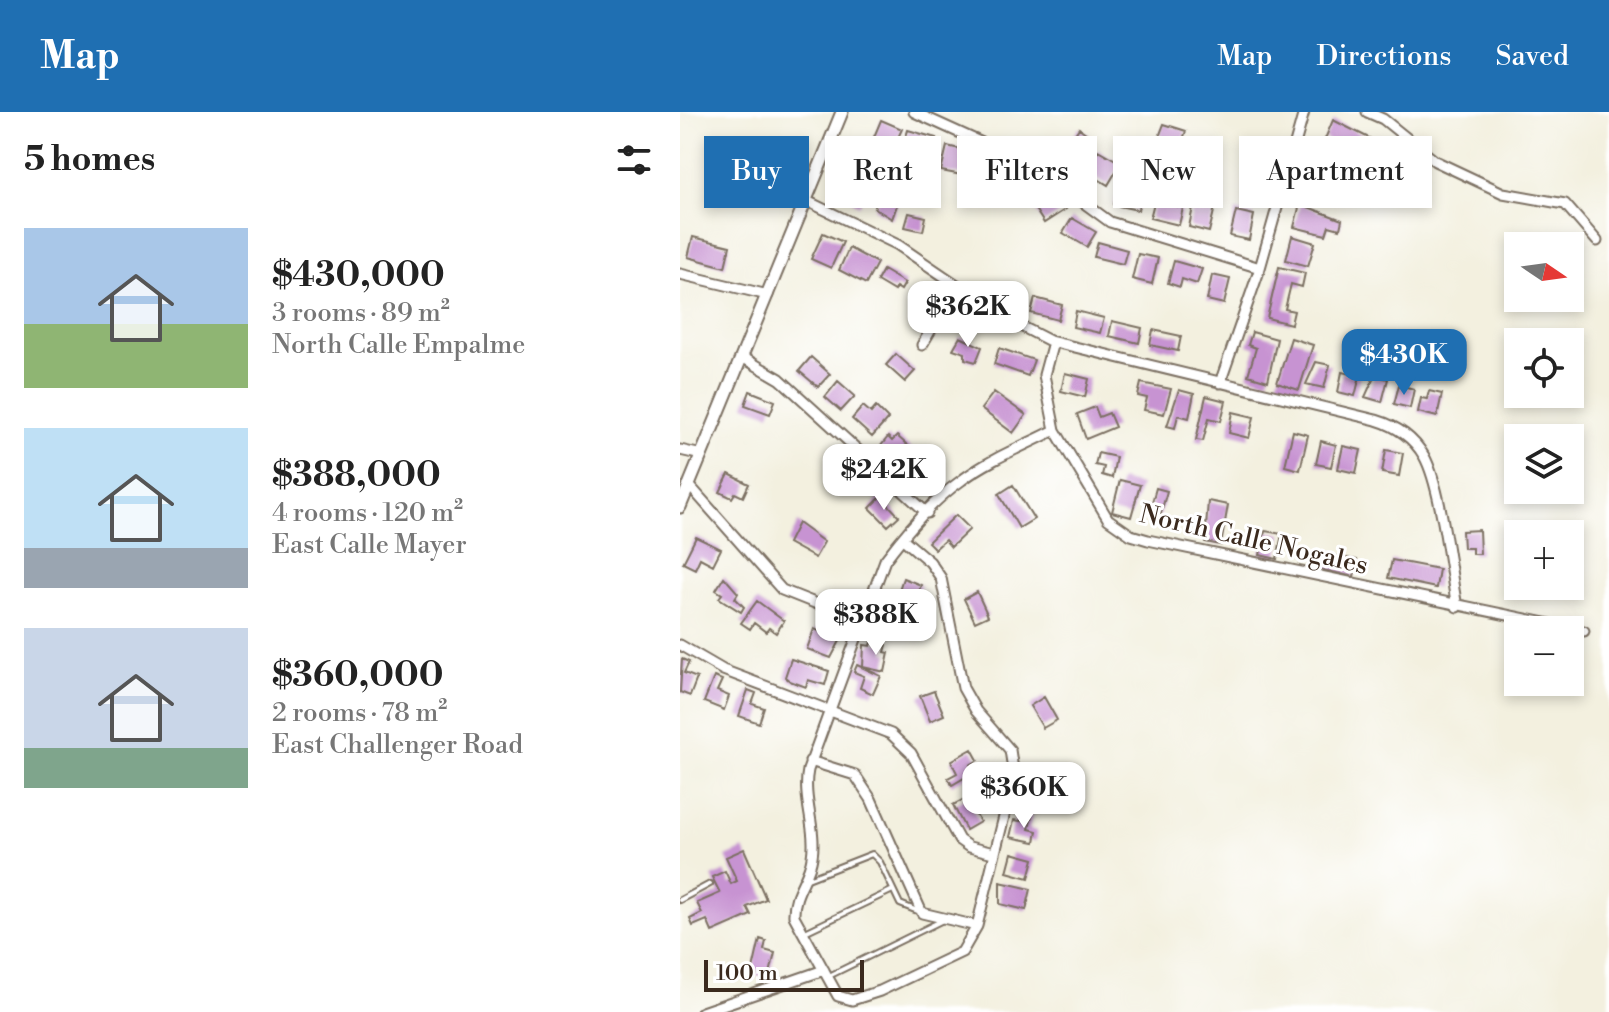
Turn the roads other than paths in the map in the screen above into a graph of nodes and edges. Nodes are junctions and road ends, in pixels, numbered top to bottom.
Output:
1 (842, 112) edge
2 (914, 112) edge
3 (1304, 112) edge
4 (1367, 112) edge
5 (809, 196) edge
6 (809, 202) edge
7 (804, 208) edge
8 (1597, 241) dead end
9 (1260, 268) junction
10 (680, 274) edge
11 (957, 285) junction
12 (768, 295) junction
13 (1053, 342) junction
14 (922, 345) dead end
15 (742, 357) junction
16 (1220, 383) junction
17 (1055, 430) junction
18 (680, 450) edge
19 (702, 455) junction
20 (689, 485) junction
21 (680, 507) edge
22 (927, 513) junction
23 (903, 539) junction
24 (1457, 607) junction
25 (1505, 616) edge
26 (860, 621) junction
27 (680, 645) edge
28 (828, 711) junction
29 (810, 761) junction
30 (994, 853) junction
31 (803, 881) junction
32 (710, 884) dead end
33 (893, 890) junction
34 (680, 900) edge
35 (922, 913) junction
36 (945, 919) junction
37 (977, 926) junction
38 (803, 933) junction
39 (825, 974) junction
40 (702, 1012) edge

1 - 5 street
2 - 9 street
3 - 9 street
4 - 8 street
6 - 11 street
7 - 12 street
9 - 16 street
10 - 12 street
11 - 13 street
11 - 14 street
12 - 15 street
13 - 16 street
13 - 17 street, North Calle Nogales
15 - 19 street
15 - 22 street
16 - 24 street
17 - 22 street
17 - 24 street, North Calle Nogales
18 - 19 street
19 - 20 street
20 - 21 street
20 - 26 street
22 - 23 street
23 - 26 street
23 - 30 street
24 - 25 street, North Calle Nogales
26 - 28 street
27 - 28 street
28 - 29 street
28 - 30 street
29 - 31 street
29 - 35 street
30 - 37 street
31 - 33 lane
31 - 38 street
32 - 34 lane
33 - 35 lane
33 - 38 lane
35 - 36 street
36 - 37 street
36 - 39 lane
37 - 39 street
38 - 39 street
39 - 40 street

